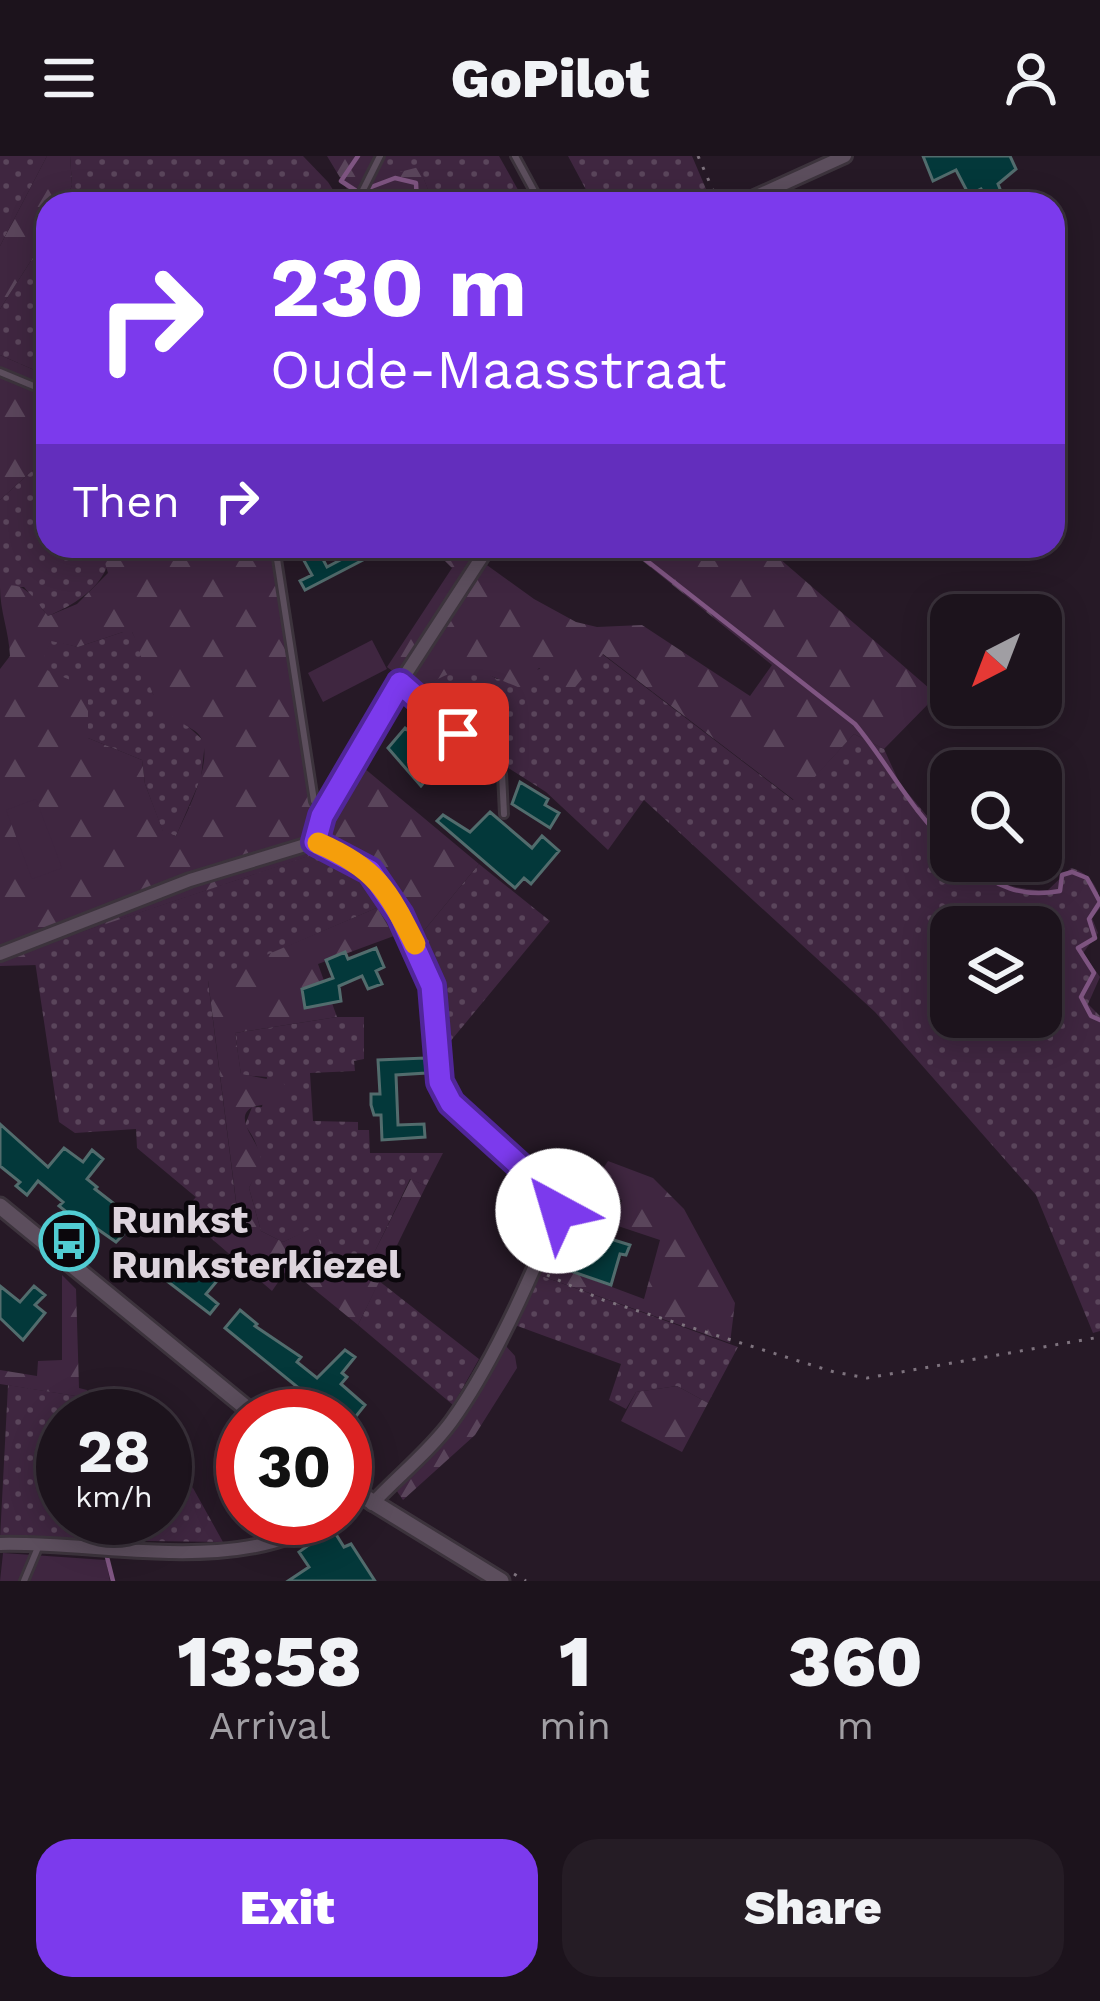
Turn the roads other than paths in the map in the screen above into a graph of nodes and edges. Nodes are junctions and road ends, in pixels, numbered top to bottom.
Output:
1 (380, 156) edge
2 (515, 156) edge
3 (845, 156) edge
4 (361, 192) edge
5 (534, 192) edge
6 (766, 192) edge
7 (0, 372) edge
8 (36, 387) edge
9 (277, 558) edge
10 (481, 558) edge
11 (400, 683) junction
12 (504, 814) dead end
13 (322, 816) junction
14 (315, 842) junction
15 (0, 954) edge
16 (0, 1206) edge
17 (223, 1389) edge
18 (372, 1504) joint
19 (36, 1543) edge
20 (0, 1544) edge
21 (39, 1545) edge
22 (94, 1545) edge
23 (258, 1545) edge
24 (25, 1581) edge
25 (501, 1581) edge

1 - 4 lane
2 - 5 lane
3 - 6 street
7 - 8 lane
9 - 13 lane
10 - 11 street
11 - 12 lane
11 - 13 street
13 - 14 street
14 - 15 street
14 - 18 street
16 - 17 street
18 - 25 street
19 - 20 street
21 - 24 lane
22 - 23 street

